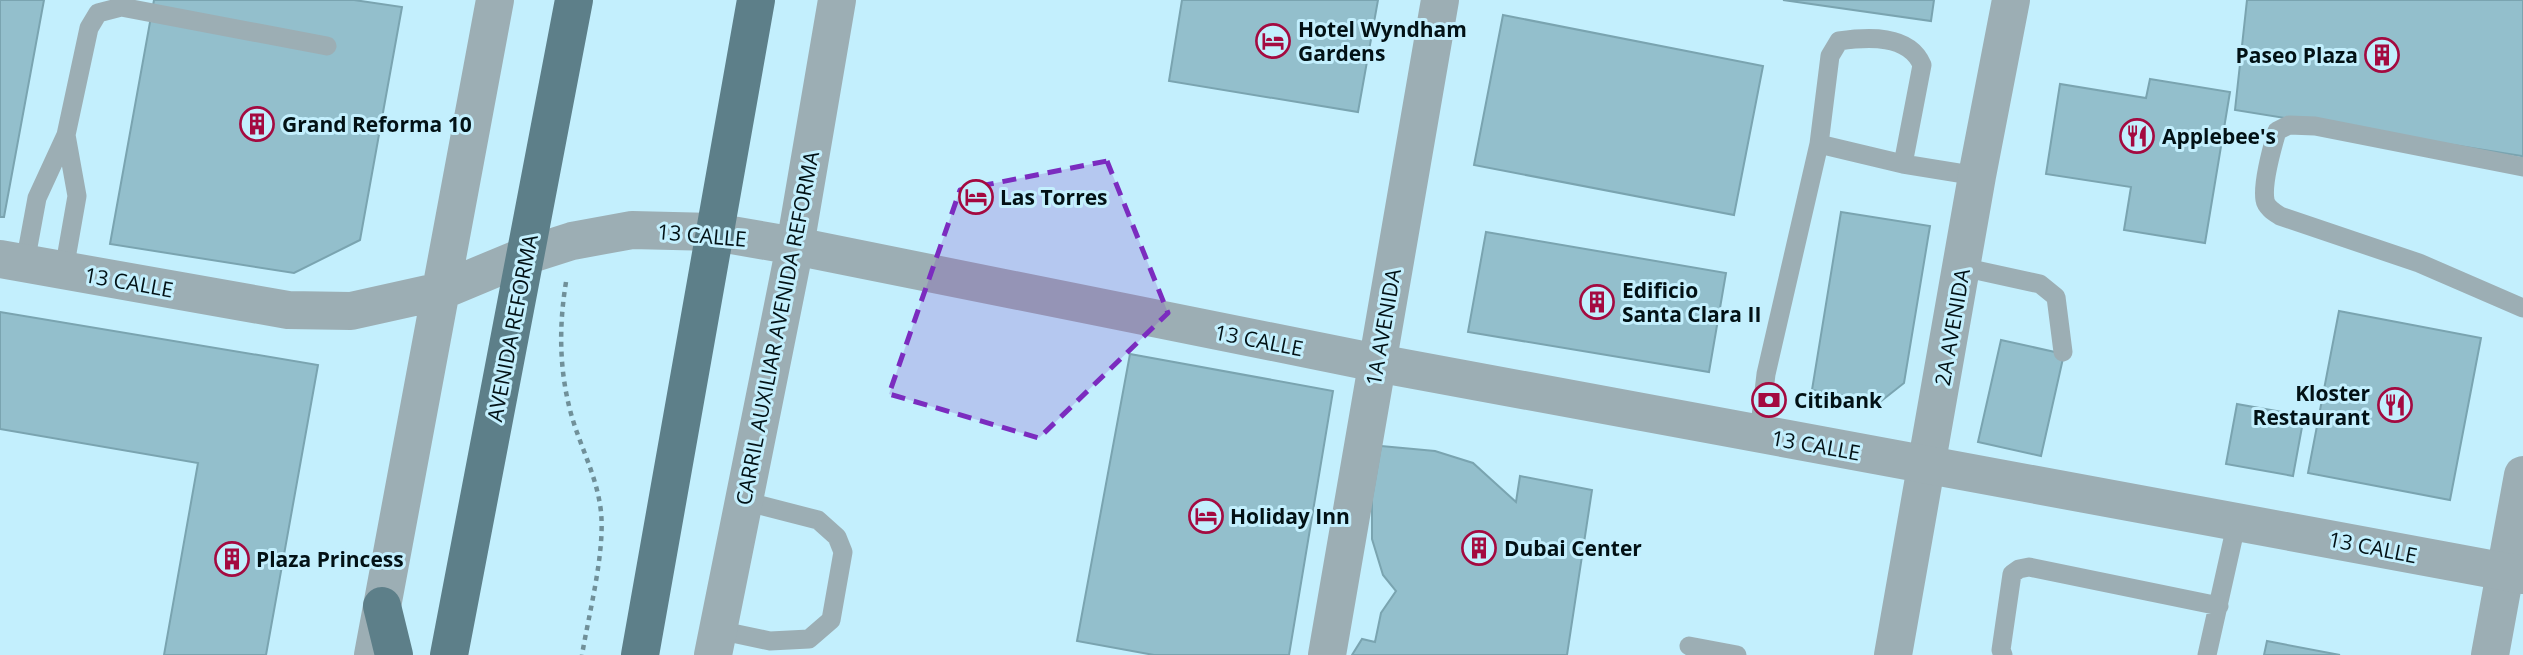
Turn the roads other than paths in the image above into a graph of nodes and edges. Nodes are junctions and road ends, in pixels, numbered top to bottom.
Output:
1 (495, 0) edge
2 (574, 0) edge
3 (778, 0) edge
4 (837, 0) edge
5 (1440, 0) edge
6 (2011, 0) edge
7 (753, 18) edge
8 (327, 46) dead end
9 (65, 135) junction
10 (1819, 144) junction
11 (1903, 164) junction
12 (2523, 167) edge
13 (1977, 176) junction
14 (714, 232) junction
15 (794, 246) junction
16 (525, 256) junction
17 (13, 261) edge
18 (1962, 267) junction
19 (64, 270) junction
20 (441, 291) junction
21 (2523, 308) edge
22 (2063, 352) dead end
23 (1377, 363) junction
24 (1759, 434) junction
25 (1927, 465) junction
26 (2523, 475) edge
27 (744, 501) junction
28 (2237, 521) junction
29 (2515, 573) edge
30 (382, 606) junction
31 (2219, 606) junction
32 (716, 643) edge
33 (1689, 646) dead end
34 (373, 655) edge
35 (394, 655) edge
36 (449, 655) edge
37 (640, 655) edge
38 (1327, 655) edge
39 (1737, 655) edge
40 (1893, 655) edge
41 (2004, 655) edge
42 (2207, 655) edge
43 (2490, 655) edge

1 - 20 street
2 - 16 main road, AVENIDA REFORMA
3 - 7 main road
4 - 15 street, CARRIL AUXILIAR AVENIDA REFORMA
5 - 23 street, 1A AVENIDA
6 - 13 street, 2A AVENIDA
7 - 14 main road
8 - 9 lane
9 - 17 lane
9 - 19 lane
10 - 11 lane
10 - 11 lane
10 - 24 lane
11 - 13 lane
12 - 21 lane
13 - 18 street, 2A AVENIDA
14 - 15 street, 13 CALLE
14 - 16 street, 13 CALLE
14 - 37 main road
15 - 23 street, 13 CALLE
15 - 27 street, CARRIL AUXILIAR AVENIDA REFORMA
16 - 20 street, 13 CALLE
16 - 36 main road, AVENIDA REFORMA
17 - 19 street, 13 CALLE
18 - 22 lane
18 - 25 street, 2A AVENIDA
19 - 20 street, 13 CALLE
20 - 30 street
23 - 24 street, 13 CALLE
23 - 38 street, 1A AVENIDA
24 - 25 street, 13 CALLE
25 - 28 street, 13 CALLE
25 - 40 street, 2A AVENIDA
26 - 29 street
27 - 32 street, CARRIL AUXILIAR AVENIDA REFORMA
27 - 32 lane
28 - 29 street, 13 CALLE
28 - 31 lane
29 - 43 street
30 - 34 street
30 - 35 main road
31 - 41 lane
31 - 42 lane
33 - 39 lane

